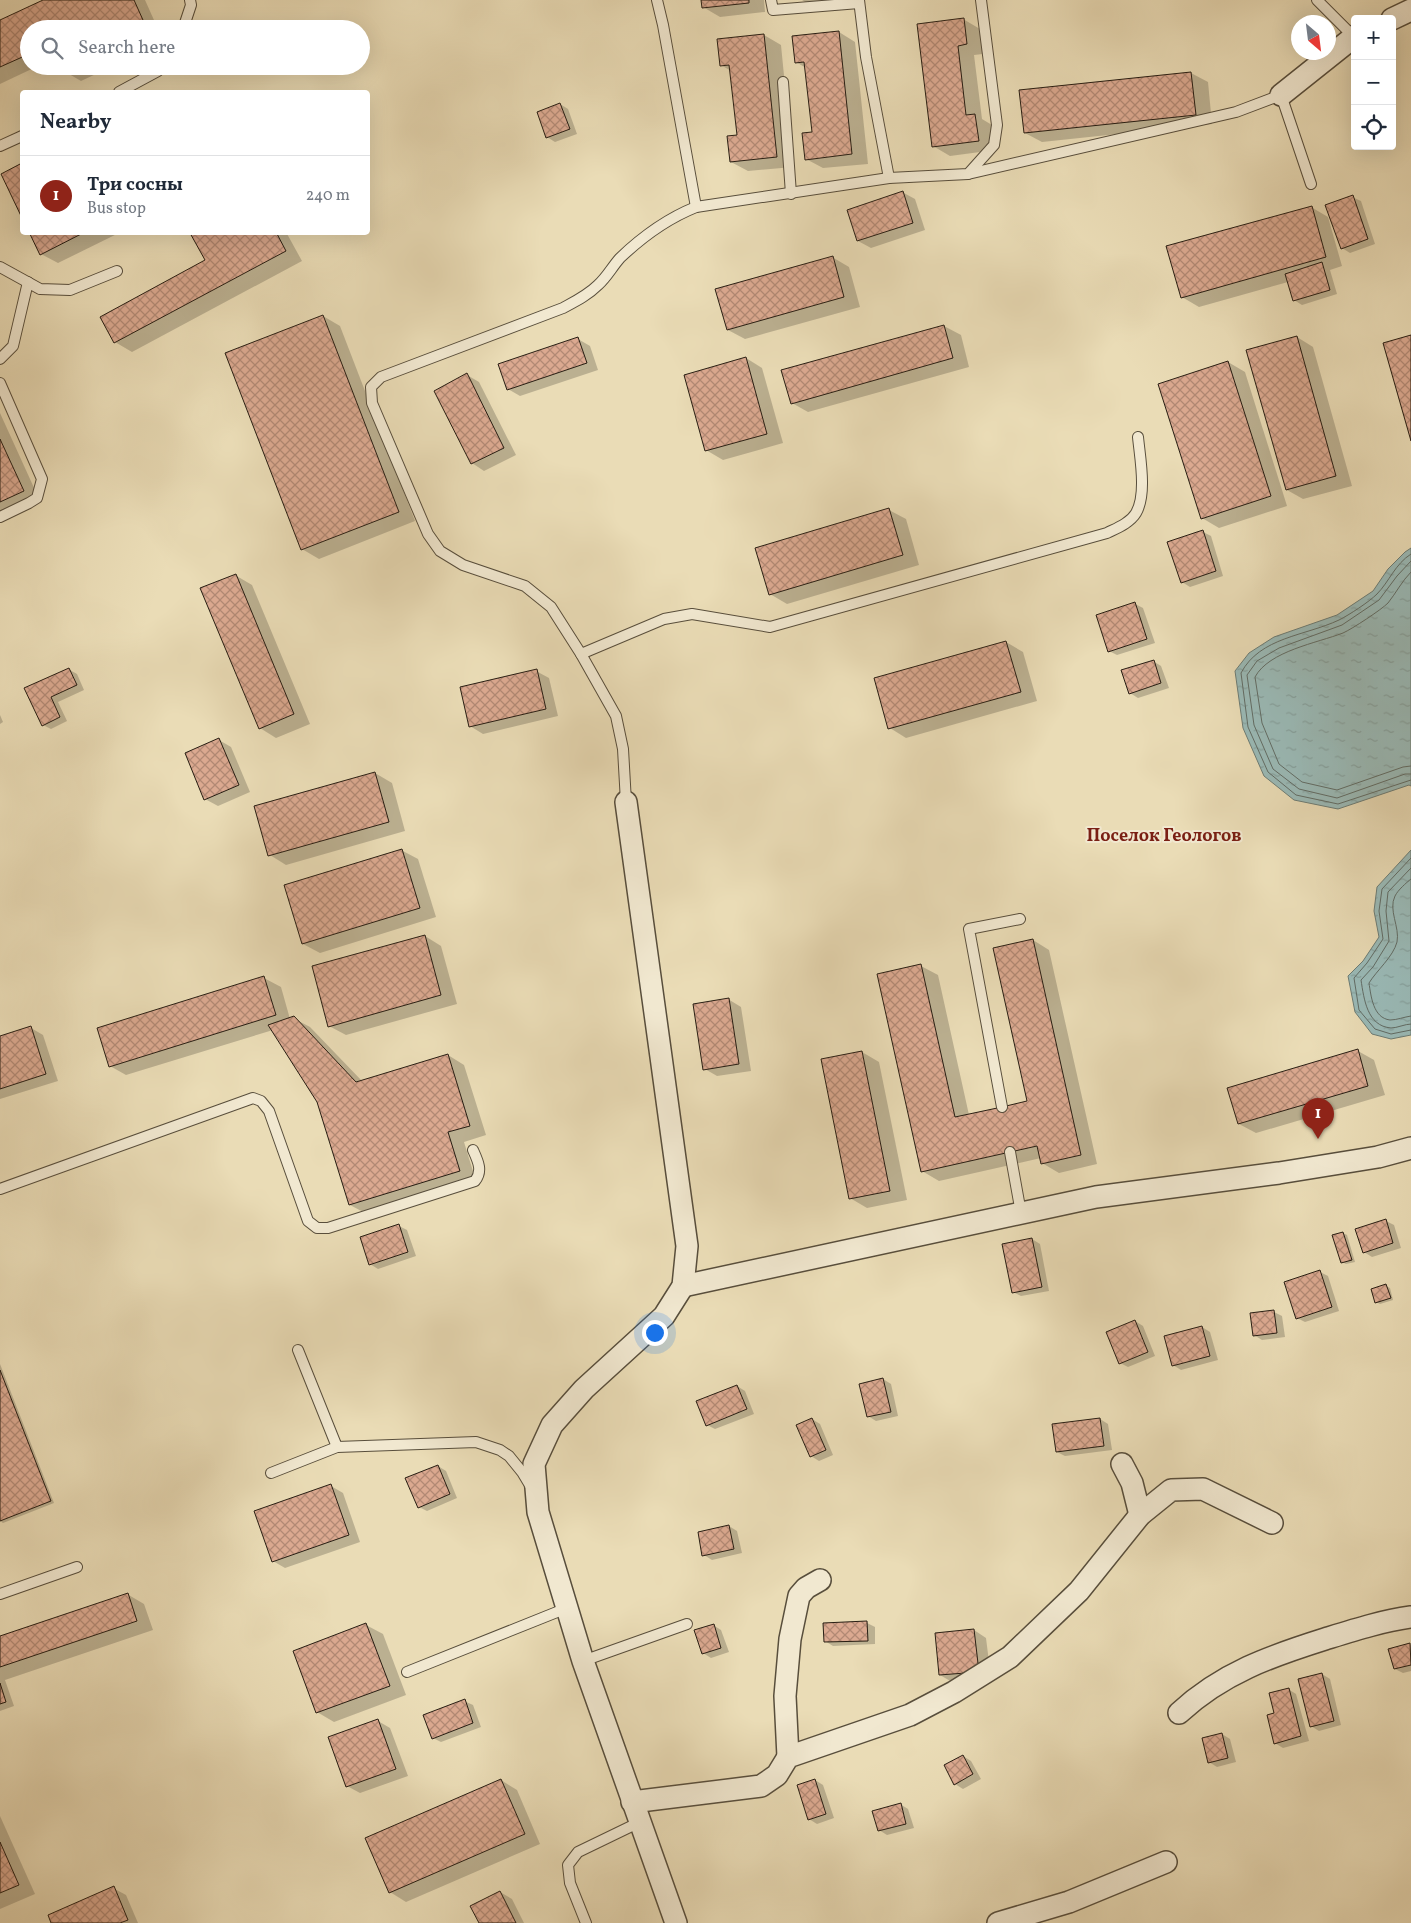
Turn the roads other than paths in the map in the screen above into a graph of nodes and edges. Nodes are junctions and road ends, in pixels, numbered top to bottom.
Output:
1 (190, 0) edge
2 (657, 0) edge
3 (771, 0) edge
4 (981, 0) edge
5 (1317, 0) edge
6 (859, 1) edge
7 (1411, 10) edge
8 (1396, 17) edge
9 (186, 20) edge
10 (1351, 33) edge
11 (1351, 39) edge
12 (149, 75) edge
13 (783, 82) dead end
14 (122, 90) edge
15 (1281, 95) junction
16 (20, 137) edge
17 (0, 146) edge
18 (968, 174) junction
19 (888, 178) junction
20 (1311, 184) dead end
21 (791, 194) junction
22 (696, 207) junction
23 (0, 267) edge
24 (117, 270) dead end
25 (28, 282) junction
26 (0, 359) edge
27 (0, 383) edge
28 (1138, 437) dead end
29 (0, 517) edge
30 (581, 654) junction
31 (626, 802) joint
32 (1020, 919) dead end
33 (1002, 1106) dead end
34 (1411, 1148) edge
35 (473, 1150) dead end
36 (1010, 1152) dead end
37 (0, 1189) edge
38 (1021, 1213) junction
39 (683, 1286) junction
40 (298, 1350) dead end
41 (337, 1447) junction
42 (1122, 1464) dead end
43 (271, 1473) dead end
44 (536, 1496) junction
45 (1140, 1515) junction
46 (1272, 1523) dead end
47 (77, 1567) dead end
48 (820, 1580) dead end
49 (0, 1594) edge
50 (567, 1608) junction
51 (1411, 1617) edge
52 (687, 1624) dead end
53 (583, 1661) junction
54 (407, 1672) dead end
55 (1179, 1713) dead end
56 (788, 1757) junction
57 (632, 1802) junction
58 (640, 1822) junction
59 (1166, 1862) dead end
60 (586, 1923) edge
61 (676, 1923) edge
62 (998, 1923) edge

1 - 9 lane
2 - 22 lane
3 - 6 lane
4 - 18 lane
5 - 10 lane
6 - 19 lane
7 - 8 street
11 - 15 street
12 - 14 lane
13 - 21 lane
15 - 18 lane
15 - 20 lane
16 - 17 lane
18 - 19 lane
19 - 21 lane
21 - 22 lane
22 - 30 lane
23 - 25 lane
24 - 25 lane
25 - 26 lane
27 - 29 lane
28 - 30 lane
30 - 31 lane
31 - 39 street
32 - 33 lane
34 - 38 street
35 - 37 lane
36 - 38 lane
38 - 39 street
39 - 44 street
40 - 41 lane
41 - 43 lane
41 - 44 lane
42 - 45 street
44 - 50 street
45 - 46 street
45 - 56 street
47 - 49 lane
48 - 56 street
50 - 53 street
50 - 54 lane
51 - 55 street
52 - 53 lane
53 - 57 street
56 - 57 street
57 - 58 street
58 - 60 lane
58 - 61 street
59 - 62 street

